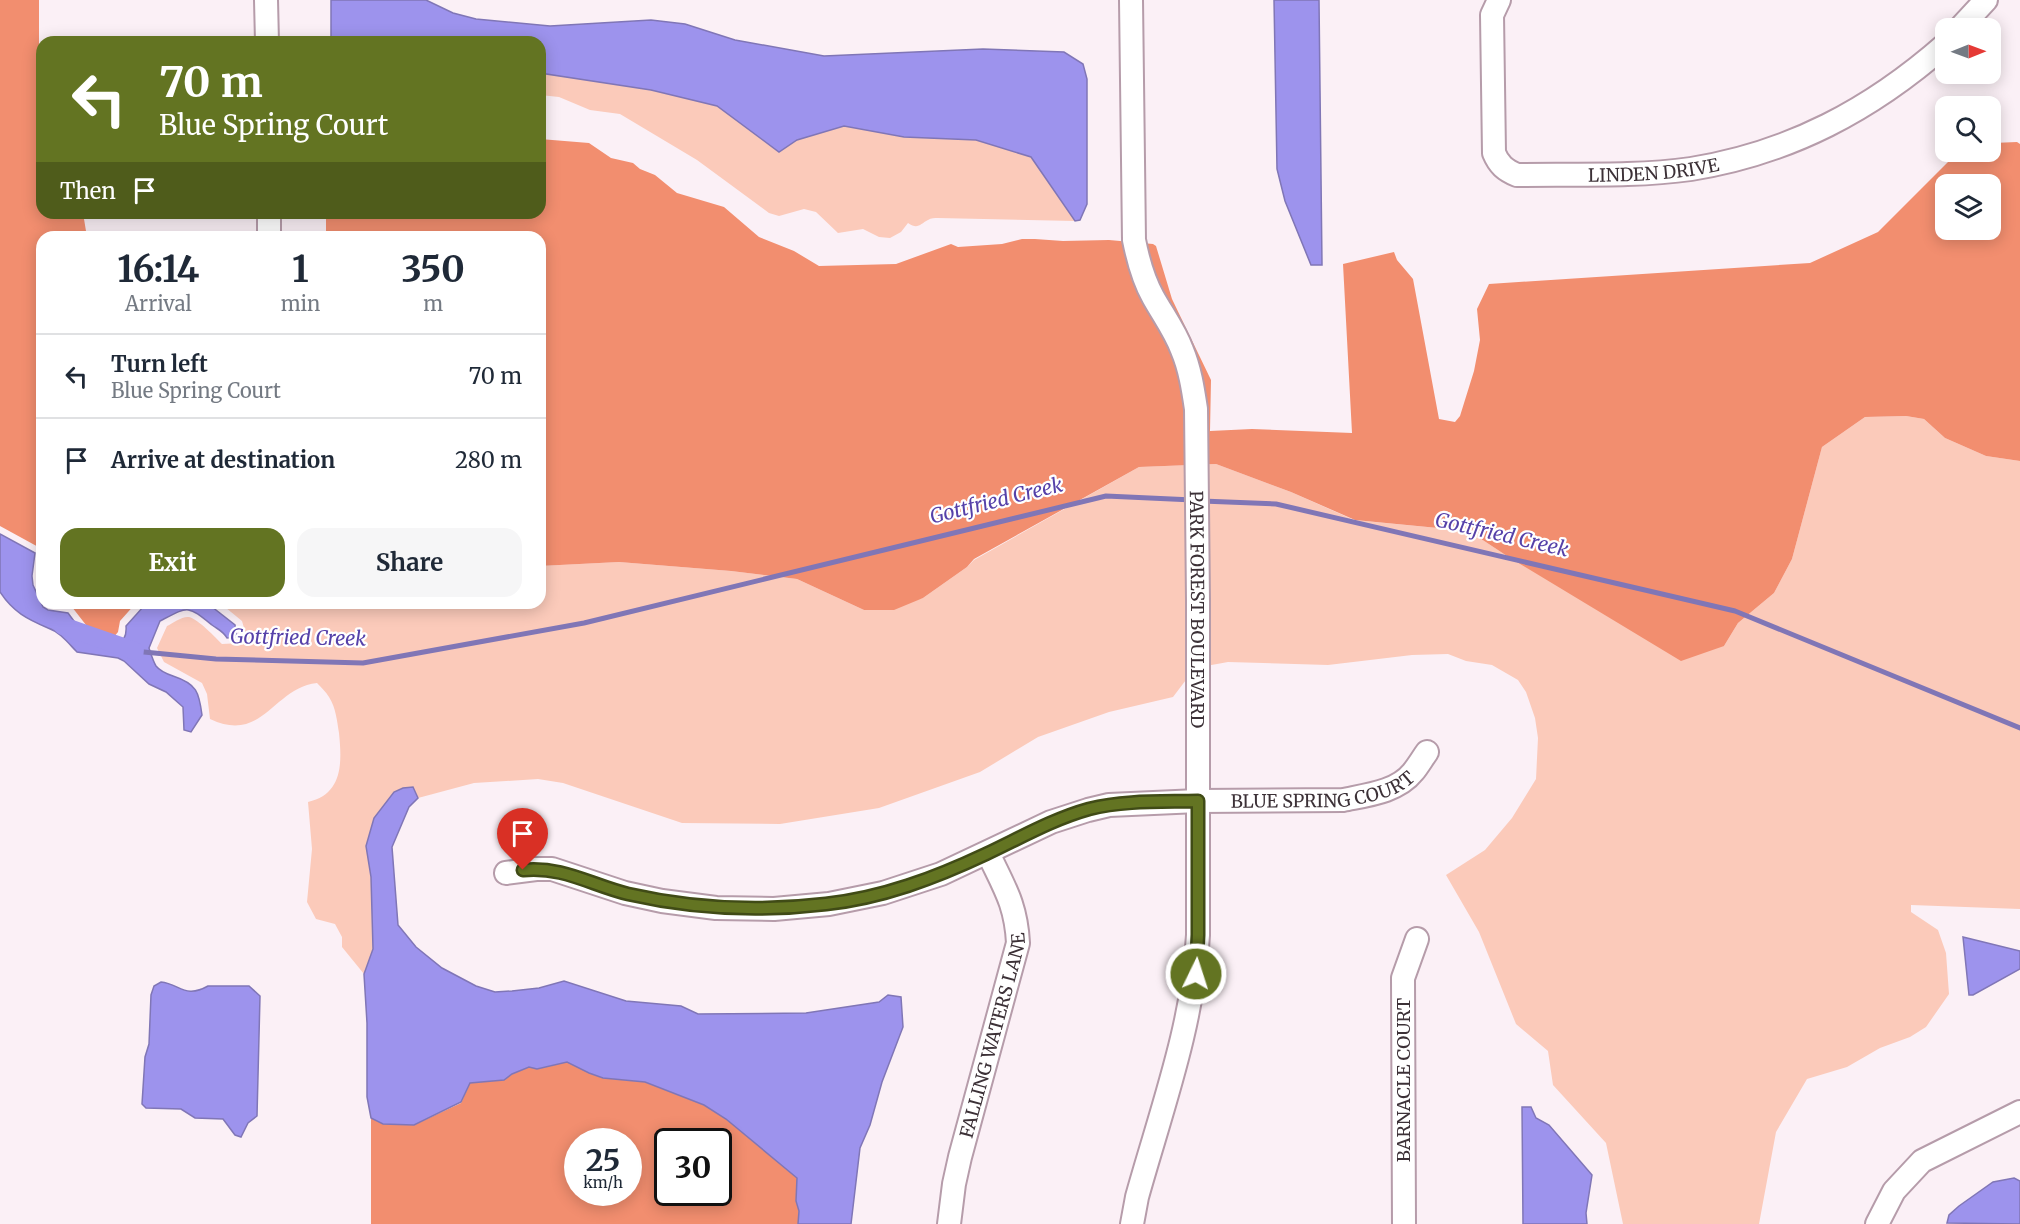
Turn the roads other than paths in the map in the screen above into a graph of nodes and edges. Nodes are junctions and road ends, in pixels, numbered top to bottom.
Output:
1 (266, 0) edge
2 (1131, 0) edge
3 (1500, 0) edge
4 (1986, 0) edge
5 (1969, 18) edge
6 (267, 36) edge
7 (1935, 54) edge
8 (1427, 752) dead end
9 (1198, 801) junction
10 (988, 853) junction
11 (506, 873) dead end
12 (1417, 939) dead end
13 (2020, 1112) edge
14 (949, 1224) edge
15 (1132, 1224) edge
16 (1404, 1224) edge
17 (1877, 1224) edge

1 - 6 street
2 - 9 street, PARK FOREST BOULEVARD
3 - 7 street, LINDEN DRIVE
4 - 5 street
8 - 9 street, BLUE SPRING COURT
9 - 10 street, BLUE SPRING COURT
9 - 15 street, PARK FOREST BOULEVARD
10 - 11 street, BLUE SPRING COURT
10 - 14 street, FALLING WATERS LANE
12 - 16 street, BARNACLE COURT
13 - 17 street

